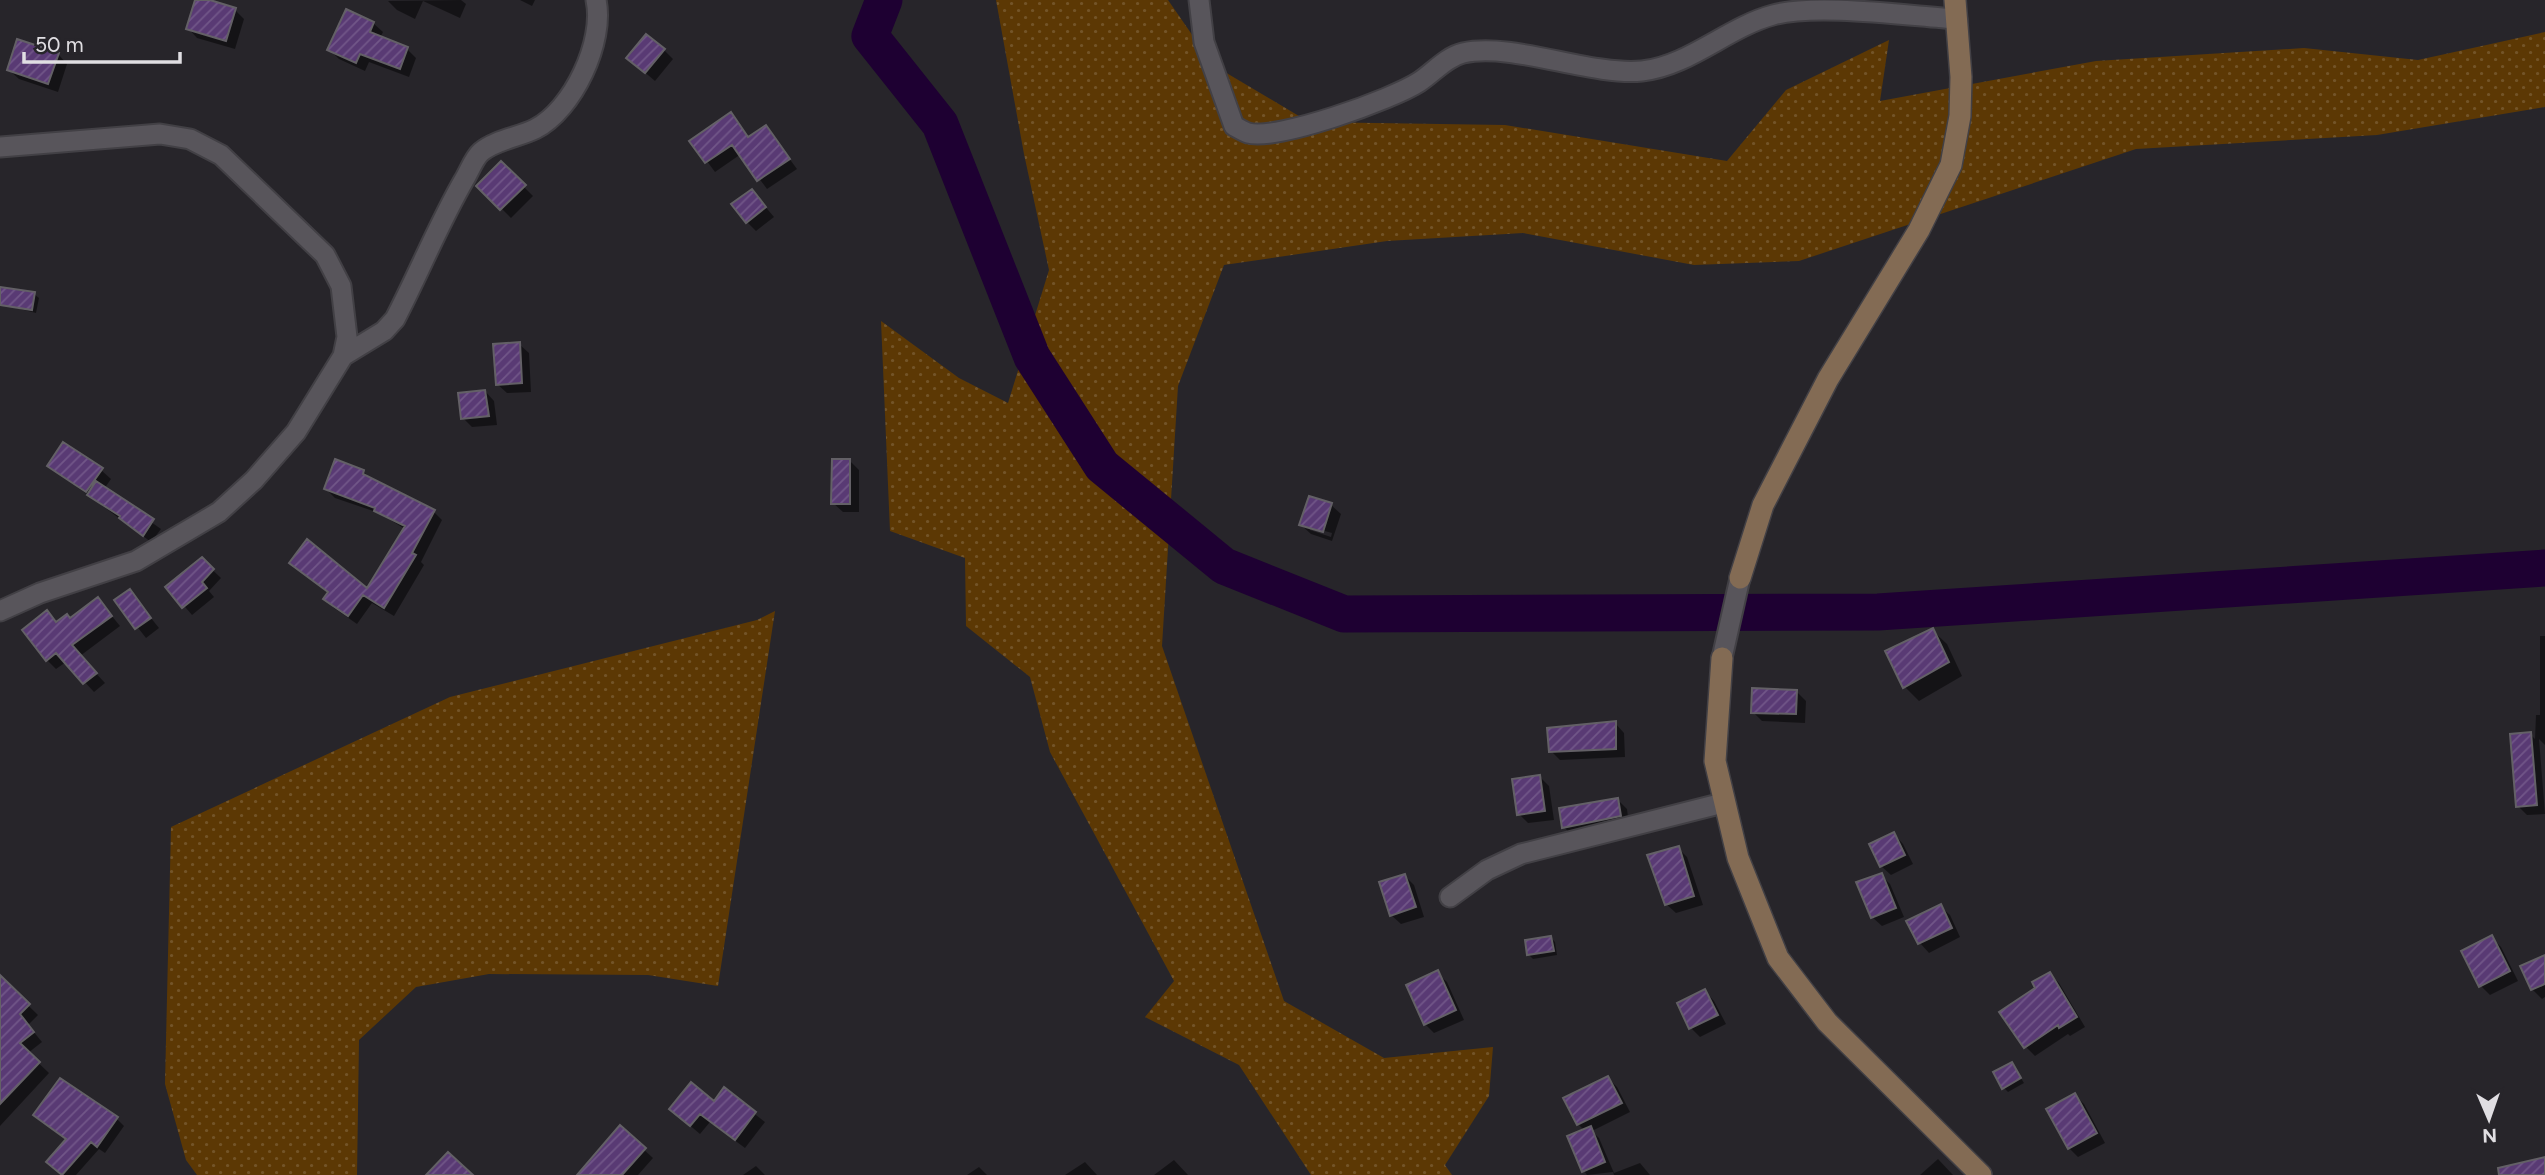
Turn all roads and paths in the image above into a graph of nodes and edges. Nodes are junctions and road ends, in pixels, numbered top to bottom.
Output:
1 (596, 0) edge
2 (1199, 0) edge
3 (1956, 9) edge
4 (0, 147) edge
5 (343, 356) junction
6 (1740, 578) joint
7 (0, 611) edge
8 (1721, 659) joint
9 (1723, 803) junction
10 (1450, 897) dead end
11 (1981, 1175) edge

1 - 5 street
2 - 3 street
3 - 6 street
4 - 5 street
5 - 7 street
6 - 8 street
8 - 9 street
9 - 10 street
9 - 11 street

